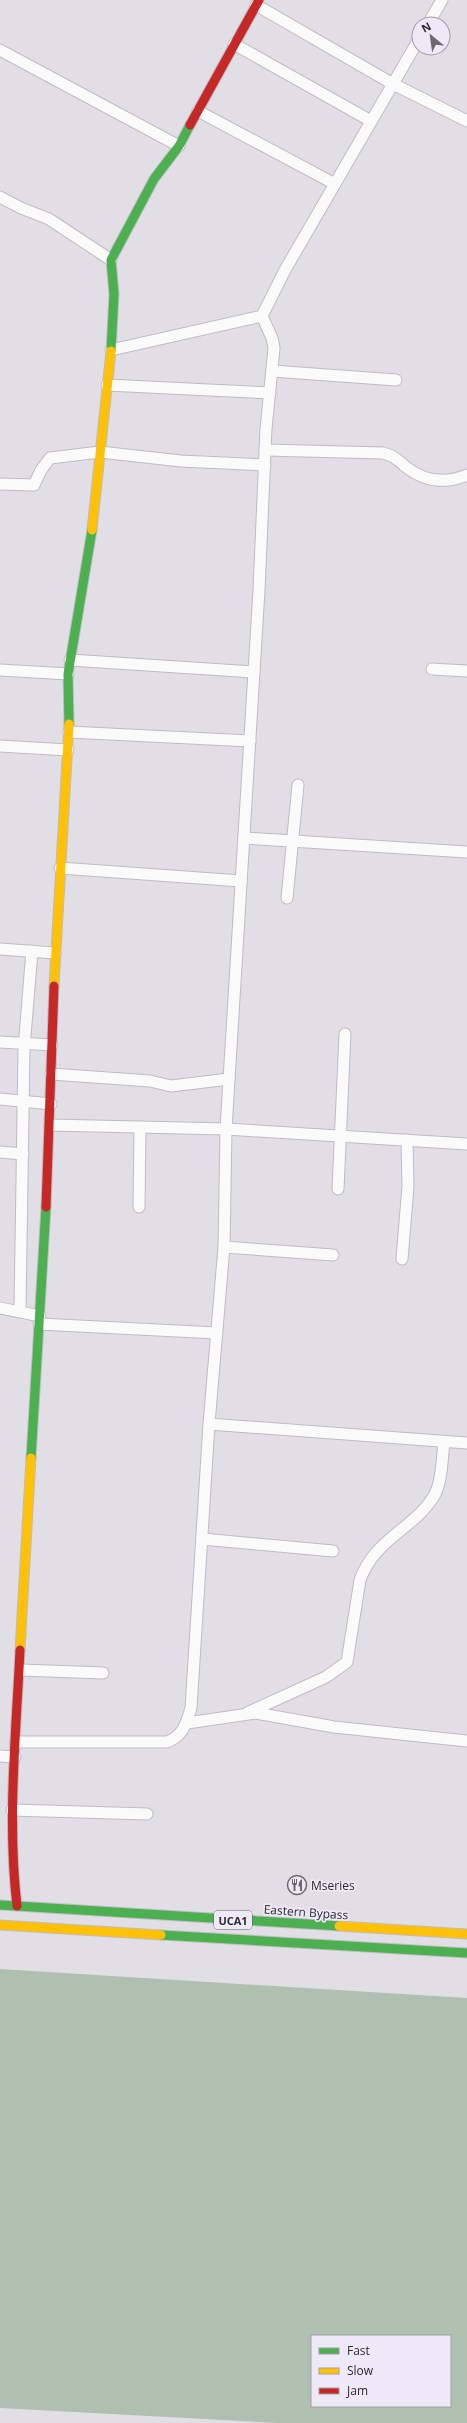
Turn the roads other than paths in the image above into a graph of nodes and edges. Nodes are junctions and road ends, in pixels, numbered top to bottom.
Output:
1 (442, 0) edge
2 (257, 3) edge
3 (433, 16) edge
4 (234, 44) junction
5 (0, 50) edge
6 (411, 53) edge
7 (393, 84) junction
8 (198, 111) junction
9 (371, 121) junction
10 (467, 121) edge
11 (179, 146) junction
12 (335, 184) junction
13 (0, 198) edge
14 (111, 260) junction
15 (262, 316) junction
16 (111, 350) junction
17 (272, 371) junction
18 (396, 380) dead end
19 (107, 384) junction
20 (270, 393) junction
21 (265, 450) junction
22 (100, 452) junction
23 (265, 465) junction
24 (467, 475) edge
25 (0, 484) edge
26 (70, 660) junction
27 (432, 669) dead end
28 (0, 670) edge
29 (467, 671) edge
30 (254, 672) junction
31 (68, 674) junction
32 (69, 732) junction
33 (250, 741) junction
34 (0, 746) edge
35 (68, 750) junction
36 (298, 785) dead end
37 (244, 838) junction
38 (293, 841) junction
39 (467, 852) edge
40 (60, 868) junction
41 (241, 881) junction
42 (287, 898) dead end
43 (0, 949) edge
44 (32, 951) junction
45 (55, 953) junction
46 (345, 1034) dead end
47 (0, 1042) edge
48 (25, 1043) junction
49 (52, 1045) junction
50 (51, 1074) junction
51 (229, 1079) junction
52 (0, 1099) edge
53 (24, 1102) junction
54 (51, 1104) junction
55 (50, 1125) junction
56 (140, 1127) junction
57 (226, 1129) junction
58 (339, 1135) junction
59 (407, 1140) junction
60 (467, 1144) edge
61 (0, 1152) edge
62 (23, 1154) junction
63 (338, 1189) dead end
64 (139, 1207) dead end
65 (224, 1247) junction
66 (333, 1255) dead end
67 (402, 1259) dead end
68 (0, 1308) edge
69 (20, 1310) junction
70 (40, 1320) junction
71 (217, 1333) junction
72 (209, 1424) junction
73 (444, 1442) junction
74 (467, 1443) edge
75 (202, 1539) junction
76 (333, 1551) dead end
77 (20, 1670) junction
78 (103, 1673) dead end
79 (247, 1713) junction
80 (186, 1723) junction
81 (467, 1741) edge
82 (16, 1742) junction
83 (0, 1756) edge
84 (15, 1757) junction
85 (12, 1810) junction
86 (147, 1814) dead end
87 (0, 1905) edge
88 (17, 1906) junction
89 (0, 1925) edge
90 (467, 1934) edge
91 (467, 1953) edge

1 - 3 street
2 - 4 street
2 - 7 street
4 - 8 street
4 - 9 street
5 - 11 street
6 - 7 street
7 - 9 street
7 - 10 street
8 - 11 street
8 - 12 street
9 - 12 street
11 - 14 street
12 - 15 street
13 - 14 street
14 - 16 street
15 - 16 street
15 - 17 street
16 - 19 street
17 - 18 street
17 - 20 street
19 - 20 street
19 - 22 street
20 - 21 street
21 - 23 street
21 - 24 street
22 - 23 street
22 - 25 street
22 - 26 street
23 - 30 street
26 - 30 street
26 - 31 street
27 - 29 street
28 - 31 street
30 - 33 street
31 - 32 street
32 - 33 street
32 - 35 street
33 - 37 street
34 - 35 street
35 - 40 street
36 - 38 street
37 - 38 street
37 - 41 street
38 - 39 street
38 - 42 street
40 - 41 street
40 - 45 street
41 - 51 street
43 - 44 street
44 - 45 street
44 - 48 street
45 - 49 street
46 - 58 street
47 - 48 street
48 - 49 street
48 - 53 street
49 - 50 street
50 - 51 street
50 - 54 street
51 - 57 street
52 - 53 street
53 - 54 street
53 - 62 street
54 - 55 street
55 - 56 street
55 - 70 street
56 - 57 street
56 - 64 street
57 - 58 street
57 - 65 street
58 - 59 street
58 - 63 street
59 - 60 street
59 - 67 street
61 - 62 street
62 - 69 street
65 - 66 street
65 - 71 street
68 - 69 street
69 - 70 street
70 - 71 street
70 - 77 street
71 - 72 street
72 - 73 street
72 - 75 street
73 - 74 street
73 - 79 street
75 - 76 street
75 - 80 street
77 - 78 street
77 - 82 street
79 - 80 street
79 - 81 street
80 - 82 street
82 - 84 street
83 - 84 street
84 - 85 street
85 - 86 street
85 - 88 street
87 - 88 street, Eastern Bypass / UCA1
88 - 90 street, Eastern Bypass / UCA1
89 - 91 street, UCA1

